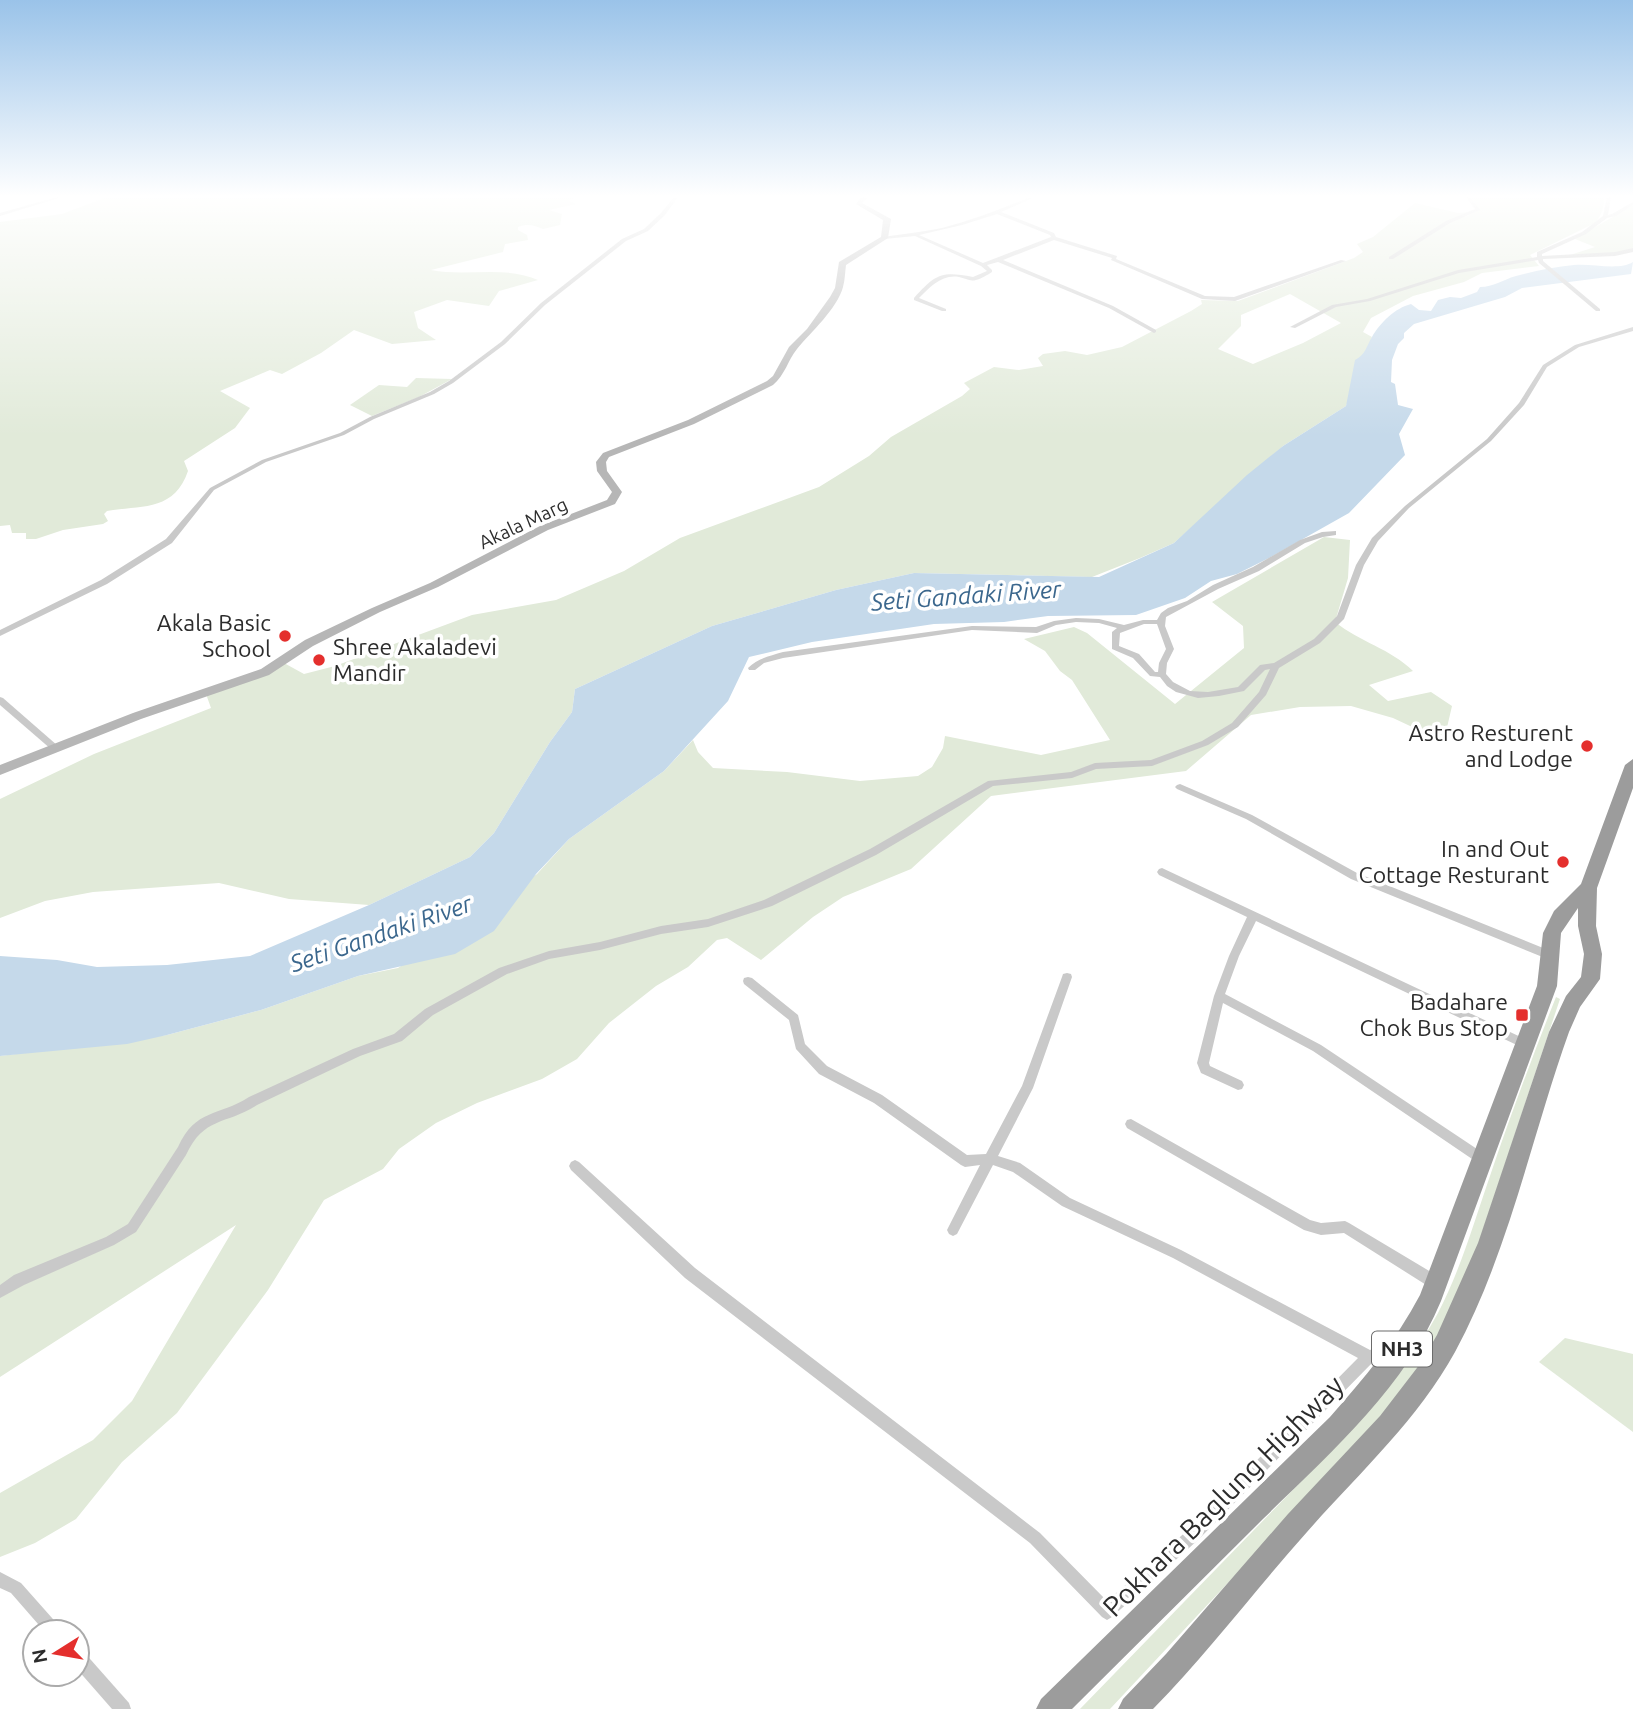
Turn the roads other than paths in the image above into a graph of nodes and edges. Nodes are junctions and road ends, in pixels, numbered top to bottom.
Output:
1 (577, 277) edge
2 (840, 277) edge
3 (942, 277) edge
4 (1038, 277) edge
5 (1154, 277) edge
6 (1298, 277) edge
7 (1436, 277) edge
8 (1560, 277) edge
9 (944, 310) dead end
10 (1598, 310) dead end
11 (1293, 327) dead end
12 (1633, 329) edge
13 (1154, 331) dead end
14 (1333, 533) dead end
15 (1160, 622) junction
16 (1124, 628) junction
17 (0, 632) edge
18 (1276, 666) junction
19 (752, 668) dead end
20 (1162, 675) junction
21 (0, 700) edge
22 (55, 748) junction
23 (1633, 765) edge
24 (0, 770) edge
25 (1180, 787) dead end
26 (1163, 872) dead end
27 (1588, 888) junction
28 (1253, 916) junction
29 (1549, 955) junction
30 (1067, 977) dead end
31 (748, 981) dead end
32 (1219, 996) junction
33 (1525, 1044) junction
34 (1238, 1086) dead end
35 (1131, 1124) dead end
36 (991, 1158) junction
37 (1482, 1159) junction
38 (575, 1166) dead end
39 (953, 1230) dead end
40 (1436, 1284) junction
41 (0, 1292) edge
42 (1403, 1348) junction
43 (1369, 1357) junction
44 (0, 1580) edge
45 (43, 1618) edge
46 (91, 1673) edge
47 (123, 1709) edge
48 (1051, 1709) edge
49 (1133, 1709) edge

1 - 17 street
2 - 22 main road, Akala Marg
3 - 9 street
4 - 13 street
5 - 6 street
7 - 11 street
8 - 10 street
12 - 18 street
14 - 15 street
15 - 16 street
15 - 20 street
16 - 19 street
16 - 20 street
18 - 20 street
18 - 41 street
21 - 22 street
22 - 24 main road, Akala Marg
23 - 27 highway, Pokhara Baglung Highway
25 - 29 street
26 - 28 street
27 - 29 highway, Pokhara Baglung Highway / NH3
27 - 49 highway, Pokhara Baglung Highway
28 - 32 street
28 - 33 street
29 - 33 highway, Pokhara Baglung Highway / NH3
30 - 36 street
31 - 36 street
32 - 34 street
32 - 37 street
33 - 37 highway, Pokhara Baglung Highway / NH3
35 - 40 street
36 - 39 street
36 - 43 street
37 - 40 highway, Pokhara Baglung Highway / NH3
38 - 43 street
40 - 42 highway, Pokhara Baglung Highway / NH3
42 - 43 street
42 - 48 highway, Pokhara Baglung Highway / NH3
44 - 45 street
46 - 47 street

